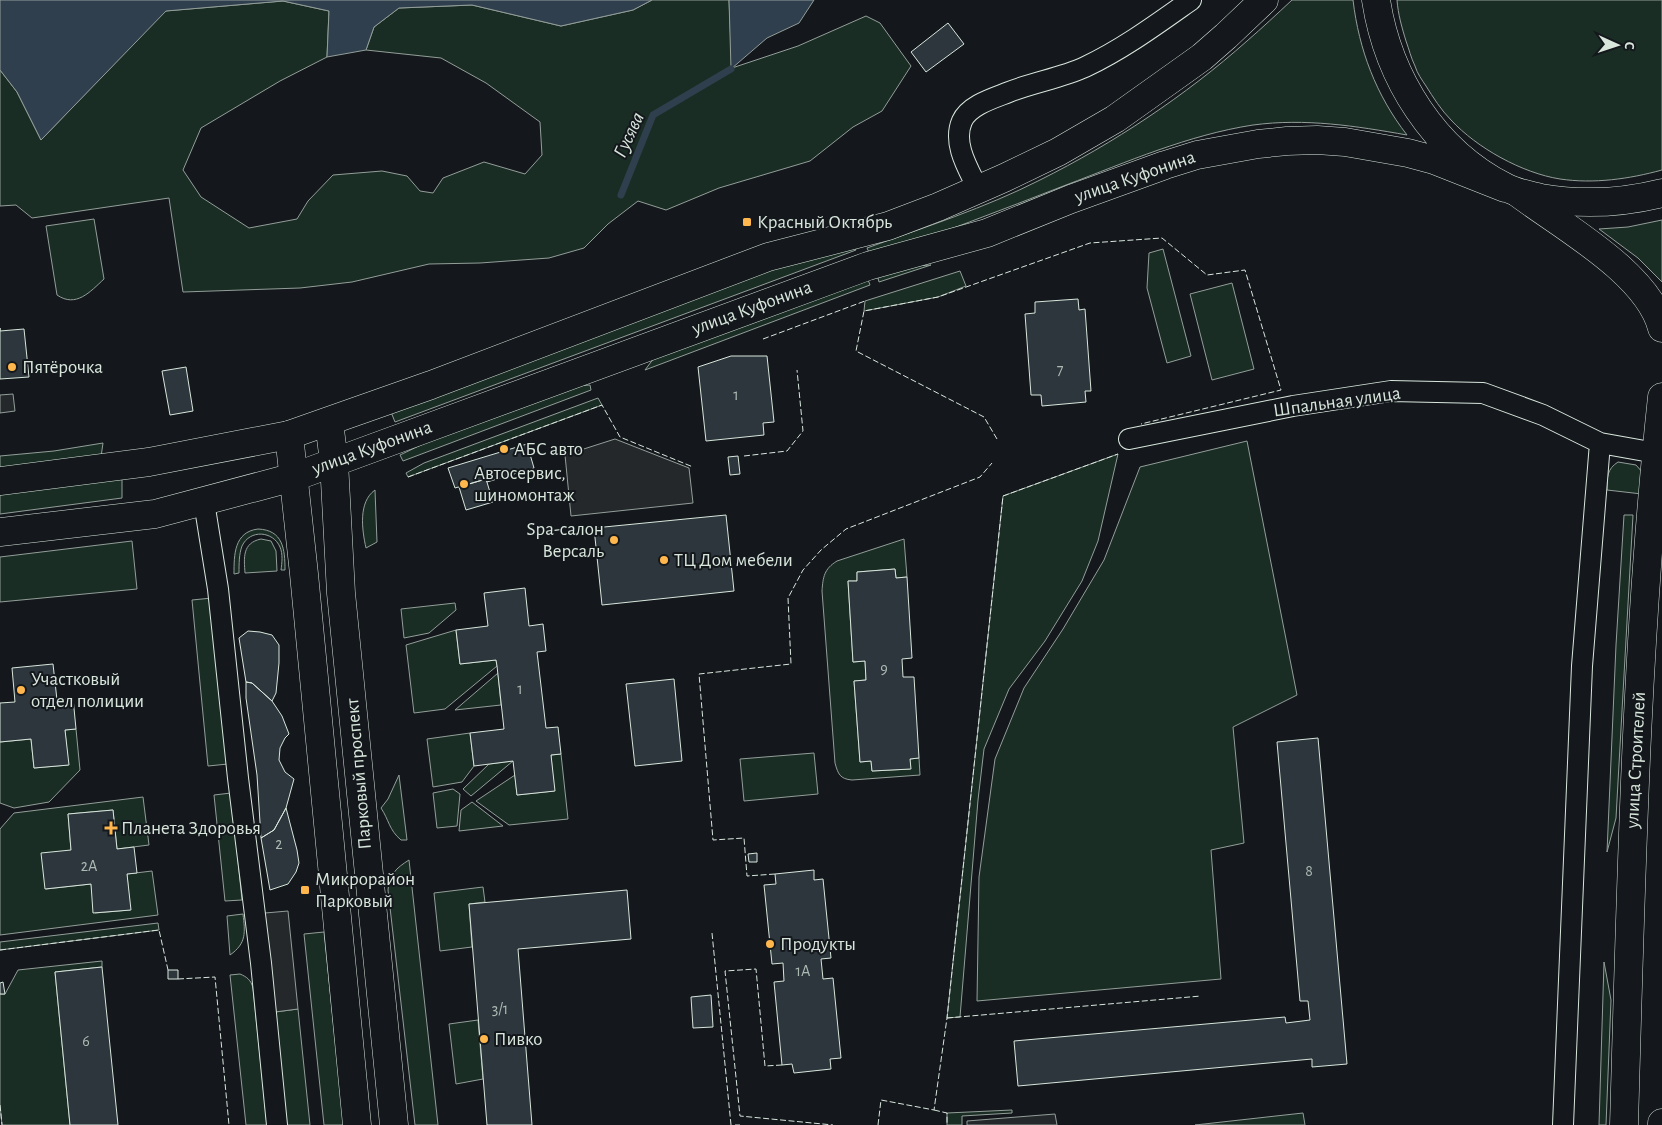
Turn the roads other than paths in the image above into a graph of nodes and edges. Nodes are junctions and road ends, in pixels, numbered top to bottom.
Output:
1 (1191, 0) edge
2 (1264, 0) edge
3 (1376, 0) edge
4 (978, 189) junction
5 (1512, 190) junction
6 (1662, 193) edge
7 (1662, 328) edge
8 (1662, 397) edge
9 (329, 422) junction
10 (289, 435) junction
11 (1129, 439) dead end
12 (1600, 442) junction
13 (1656, 453) junction
14 (334, 462) junction
15 (294, 477) junction
16 (0, 481) edge
17 (204, 502) junction
18 (0, 532) edge
19 (277, 1125) edge
20 (357, 1125) edge
21 (394, 1125) edge
22 (1562, 1125) edge
23 (1624, 1125) edge

1 - 4 street
2 - 4 main road, улица Куфонина
3 - 5 main road
4 - 9 main road, улица Куфонина
5 - 6 main road
5 - 7 main road
5 - 14 main road, улица Куфонина
8 - 13 main road, улица Строителей
9 - 10 main road, улица Куфонина
9 - 14 main road, Парковый проспект
10 - 15 main road, Парковый проспект
10 - 16 main road, улица Куфонина
11 - 12 street, Шпальная улица
12 - 13 street, Шпальная улица
12 - 22 street
13 - 23 main road, улица Строителей
14 - 15 main road, улица Куфонина
14 - 21 main road, Парковый проспект
15 - 17 main road, улица Куфонина
15 - 20 main road, Парковый проспект
17 - 18 main road, улица Куфонина
17 - 19 street

